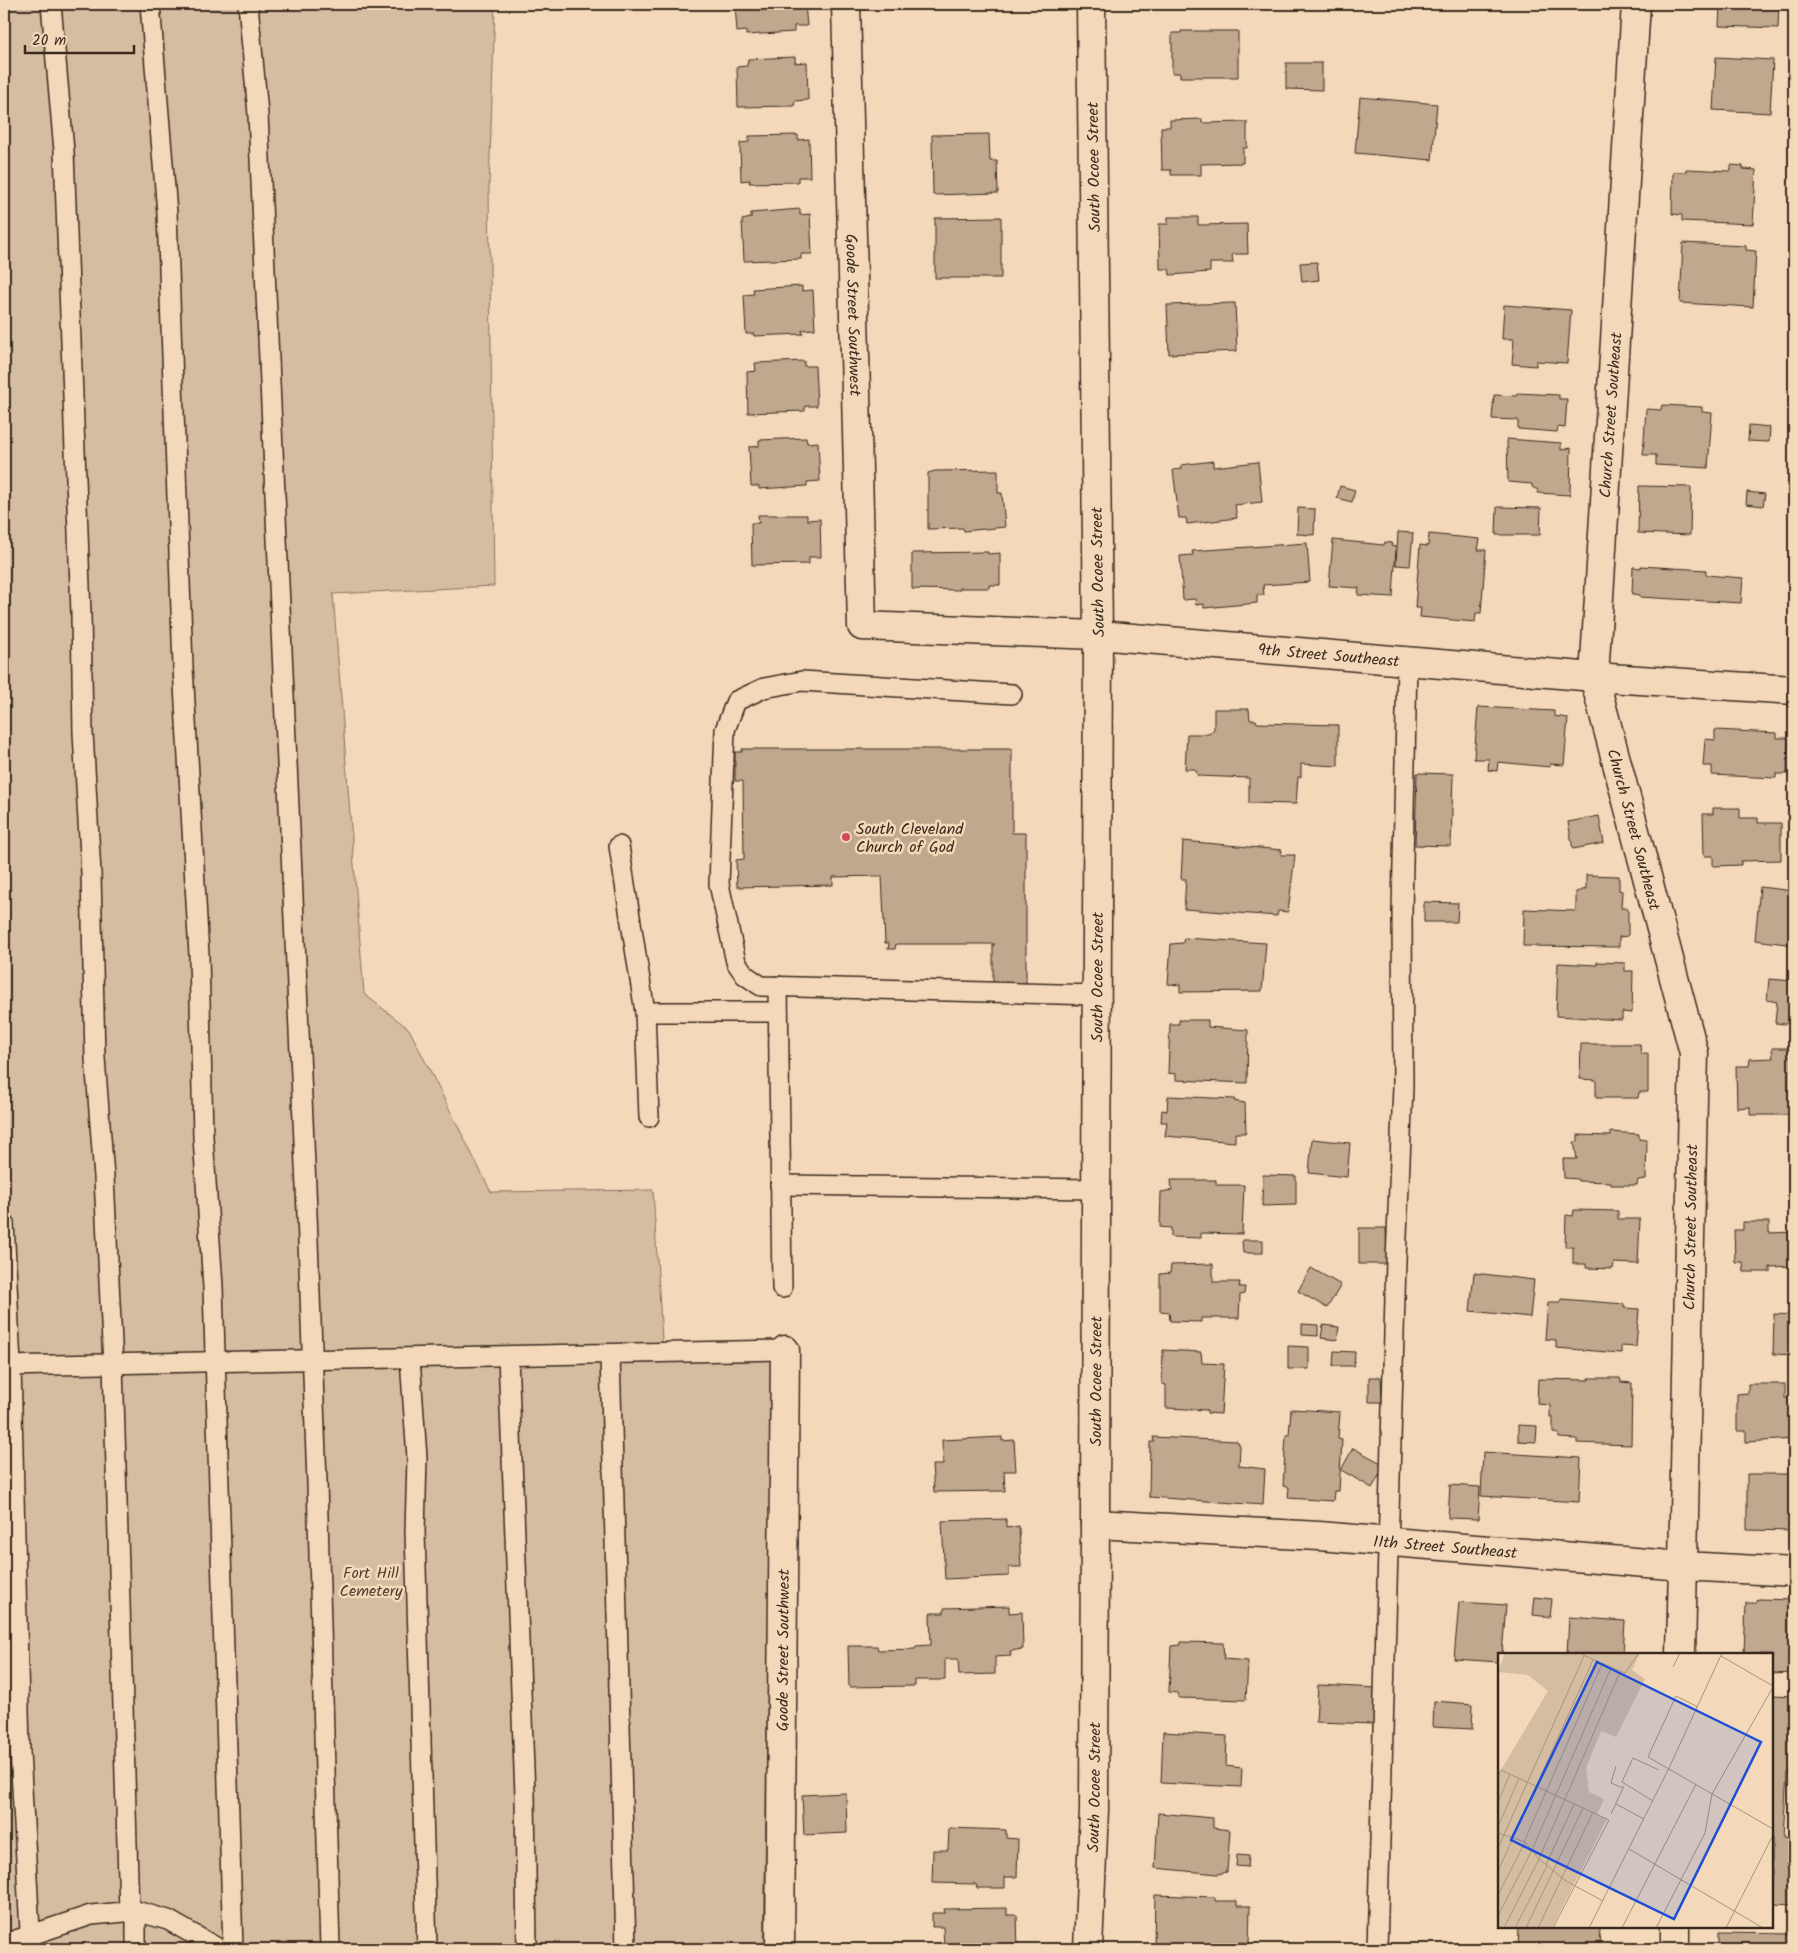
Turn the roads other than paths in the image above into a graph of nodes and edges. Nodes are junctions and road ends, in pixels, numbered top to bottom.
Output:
1 (52, 4) edge
2 (150, 4) edge
3 (248, 4) edge
4 (846, 4) edge
5 (1091, 4) edge
6 (1636, 4) edge
7 (862, 626) joint
8 (1098, 635) junction
9 (1407, 661) junction
10 (1594, 677) junction
11 (1794, 690) edge
12 (1012, 694) dead end
13 (619, 846) dead end
14 (778, 986) junction
15 (1097, 995) junction
16 (645, 1012) junction
17 (778, 1012) junction
18 (649, 1117) dead end
19 (780, 1185) junction
20 (1096, 1189) junction
21 (4, 1223) edge
22 (782, 1288) dead end
23 (785, 1350) joint
24 (610, 1354) junction
25 (508, 1356) junction
26 (410, 1358) junction
27 (312, 1359) junction
28 (214, 1360) junction
29 (113, 1364) junction
30 (7, 1366) edge
31 (1096, 1524) junction
32 (1389, 1541) junction
33 (1683, 1566) junction
34 (1794, 1572) edge
35 (1681, 1653) edge
36 (132, 1911) junction
37 (1675, 1928) edge
38 (31, 1942) edge
39 (4, 1944) edge
40 (136, 1949) edge
41 (219, 1949) edge
42 (234, 1949) edge
43 (330, 1949) edge
44 (427, 1949) edge
45 (527, 1949) edge
46 (626, 1949) edge
47 (780, 1949) edge
48 (1088, 1949) edge
49 (1377, 1949) edge
50 (1675, 1949) edge

1 - 29 lane
2 - 28 lane
3 - 27 lane
4 - 7 street, Goode Street Southwest
5 - 8 street, South Ocoee Street
6 - 10 street, Church Street Southeast
7 - 8 street, 9th Street Southeast
8 - 9 street, 9th Street Southeast
8 - 15 street, South Ocoee Street
9 - 10 street, 9th Street Southeast
9 - 32 lane
10 - 11 street, 9th Street Southeast
10 - 33 street, Church Street Southeast
12 - 14 lane
13 - 16 lane
14 - 15 lane
14 - 17 lane
15 - 20 street, South Ocoee Street
16 - 17 lane
16 - 18 lane
17 - 19 lane
19 - 20 lane
19 - 22 lane
20 - 31 street, South Ocoee Street
21 - 30 lane
23 - 24 lane
23 - 47 street, Goode Street Southwest
24 - 25 lane
24 - 46 lane
25 - 26 lane
25 - 45 lane
26 - 27 lane
26 - 44 lane
27 - 28 lane
27 - 43 lane
28 - 29 lane
28 - 42 lane
29 - 30 lane
29 - 36 lane
30 - 38 lane
31 - 32 street, 11th Street Southeast
31 - 48 street, South Ocoee Street
32 - 33 street, 11th Street Southeast
32 - 49 lane
33 - 34 street, 11th Street Southeast
33 - 35 street, Church Street Southeast
36 - 38 lane
36 - 40 lane
36 - 41 lane
37 - 50 street
38 - 39 lane

